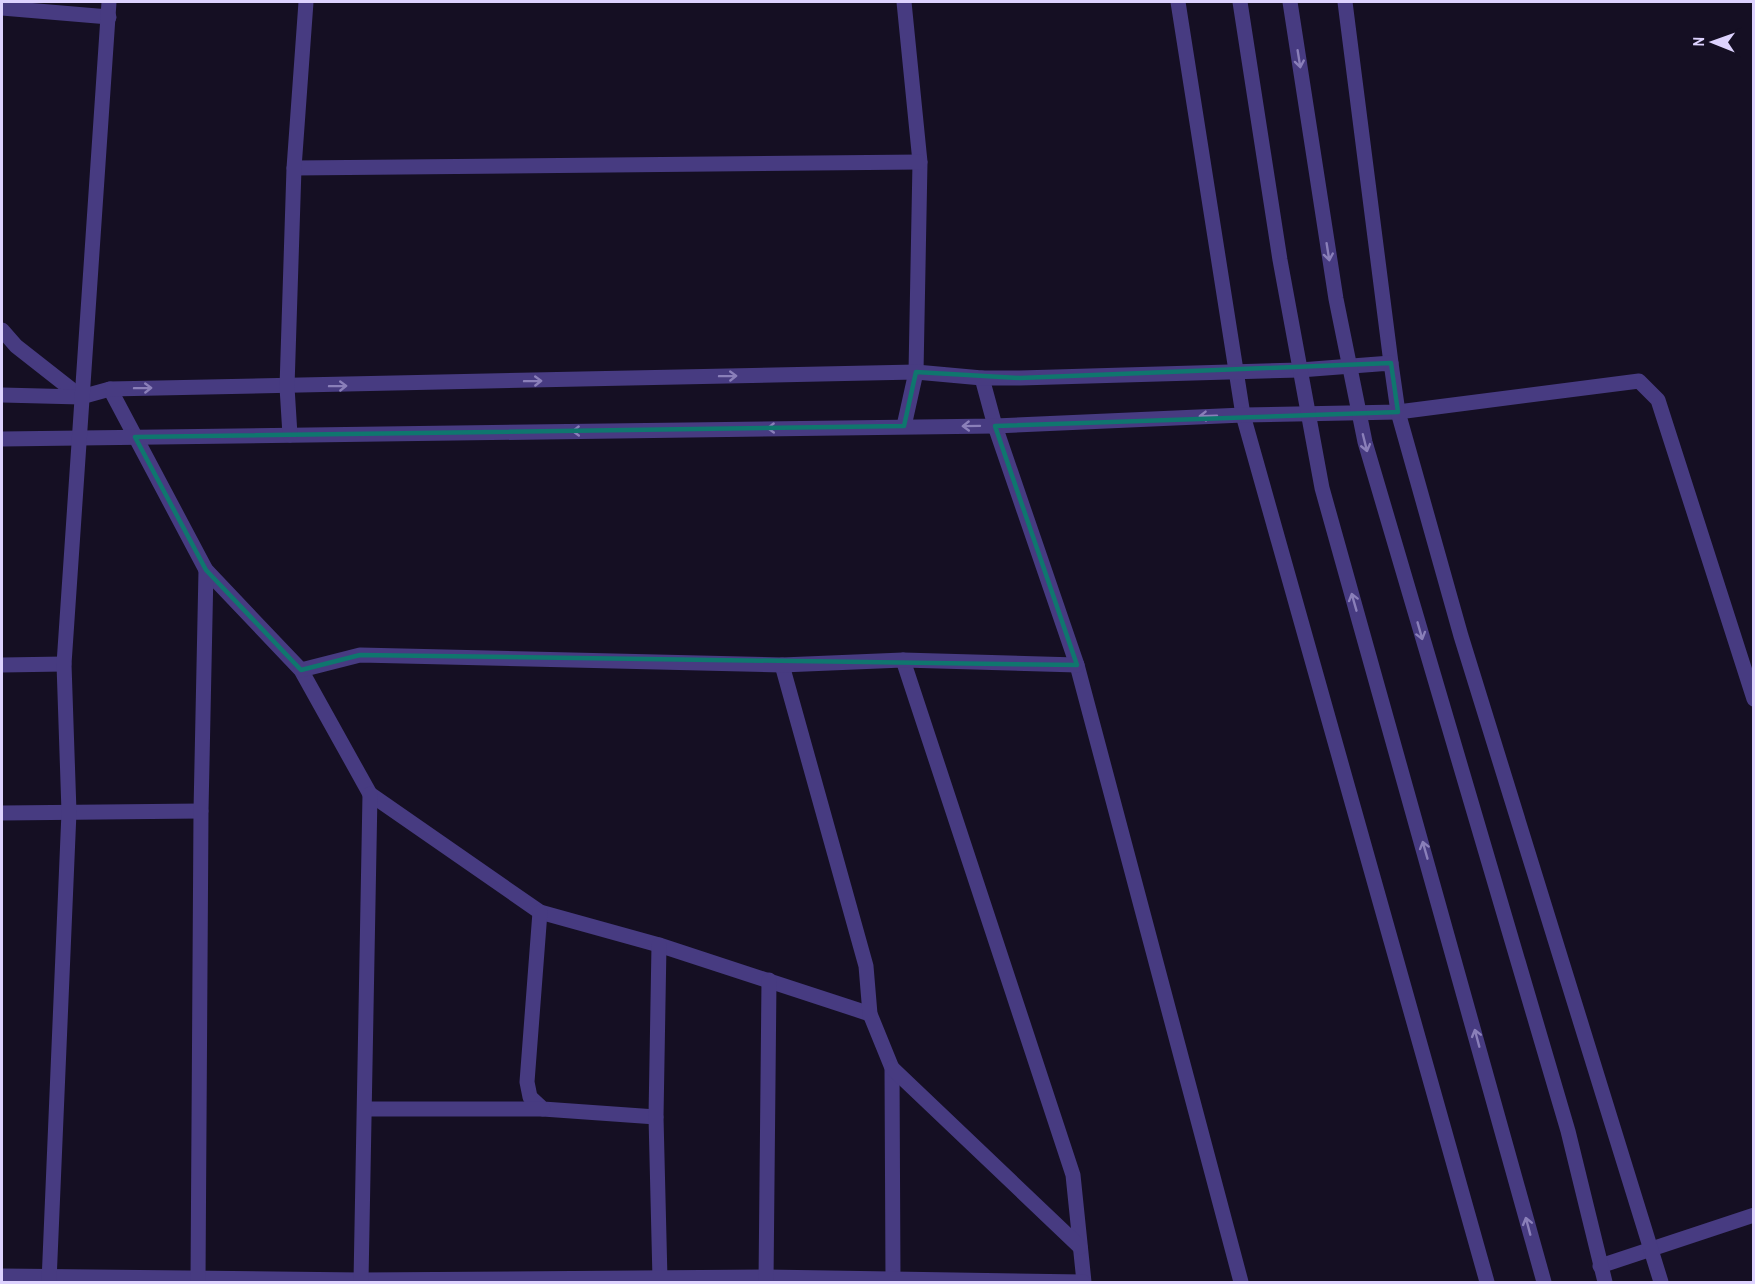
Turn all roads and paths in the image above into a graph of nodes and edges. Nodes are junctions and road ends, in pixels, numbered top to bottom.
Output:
1 (306, 2) edge
2 (904, 2) edge
3 (1178, 2) edge
4 (1240, 2) edge
5 (1290, 2) edge
6 (1344, 2) edge
7 (2, 8) edge
8 (109, 9) edge
9 (920, 162) junction
10 (294, 168) junction
11 (2, 330) edge
12 (1391, 363) junction
13 (1349, 367) junction
14 (1300, 370) junction
15 (916, 372) junction
16 (1235, 372) junction
17 (982, 378) junction
18 (287, 387) junction
19 (110, 389) junction
20 (2, 395) edge
21 (81, 397) junction
22 (1358, 412) junction
23 (1398, 412) junction
24 (1308, 414) junction
25 (1243, 415) junction
26 (904, 426) junction
27 (995, 426) junction
28 (290, 435) junction
29 (81, 437) junction
30 (135, 437) junction
31 (2, 439) edge
32 (206, 570) junction
33 (903, 660) junction
34 (64, 664) junction
35 (782, 664) junction
36 (2, 665) edge
37 (1077, 665) junction
38 (301, 670) junction
39 (1754, 699) edge
40 (370, 794) junction
41 (201, 811) junction
42 (69, 812) junction
43 (2, 813) edge
44 (540, 912) junction
45 (659, 945) junction
46 (769, 980) junction
47 (870, 1014) junction
48 (892, 1068) junction
49 (365, 1109) junction
50 (543, 1109) junction
51 (656, 1117) junction
52 (1754, 1215) edge
53 (1080, 1247) junction
54 (1652, 1249) junction
55 (1600, 1266) junction
56 (2, 1276) edge
57 (49, 1279) edge
58 (660, 1279) junction
59 (198, 1280) edge
60 (766, 1280) edge
61 (361, 1281) edge
62 (893, 1282) edge
63 (1083, 1282) edge
64 (1241, 1282) edge
65 (1487, 1282) edge
66 (1544, 1282) edge
67 (1605, 1282) edge
68 (1661, 1282) edge

1 - 10 street
2 - 9 street
3 - 16 street
4 - 14 street
5 -> 13 street
6 - 12 street
7 - 8 street
8 - 21 street
9 - 10 street
9 - 15 street
10 - 18 street
11 - 21 street
12 - 13 street
12 - 23 street
13 - 14 street
13 - 22 street
14 - 16 street
14 - 24 street
15 - 17 street
18 -> 15 street
15 - 26 street
16 - 17 street
16 - 25 street
17 - 27 street
19 -> 18 street
18 - 28 street
19 - 21 street
19 - 30 street
20 - 21 street
21 - 29 street
22 - 23 street
22 - 24 street
22 -> 55 street
23 - 39 street
23 - 54 street
24 - 25 street
66 -> 24 street
25 -> 27 street
25 - 65 street
27 -> 26 street
26 -> 28 street
27 - 37 street
28 - 30 street
29 - 30 street
29 - 31 street
29 - 34 street
30 - 32 street
32 - 38 street
32 - 41 street
33 - 35 street
33 - 37 street
33 - 53 street
34 - 36 street
34 - 42 street
35 - 38 street
35 - 47 street
37 - 64 street
38 - 40 street
40 - 44 street
40 - 49 street
41 - 42 street
41 - 59 street
42 - 43 street
42 - 57 street
44 - 45 street
44 - 50 street
45 - 46 street
45 - 51 street
46 - 47 street
46 - 60 street
47 - 48 street
48 - 53 street
48 - 62 street
49 - 50 street
49 - 61 street
50 - 51 street
51 - 58 street
52 - 54 street
53 - 63 street
54 - 55 street
54 - 68 street
55 - 67 street
56 - 57 street
57 - 59 street
58 - 60 street
58 - 61 street
59 - 61 street
60 - 62 street
62 - 63 street

